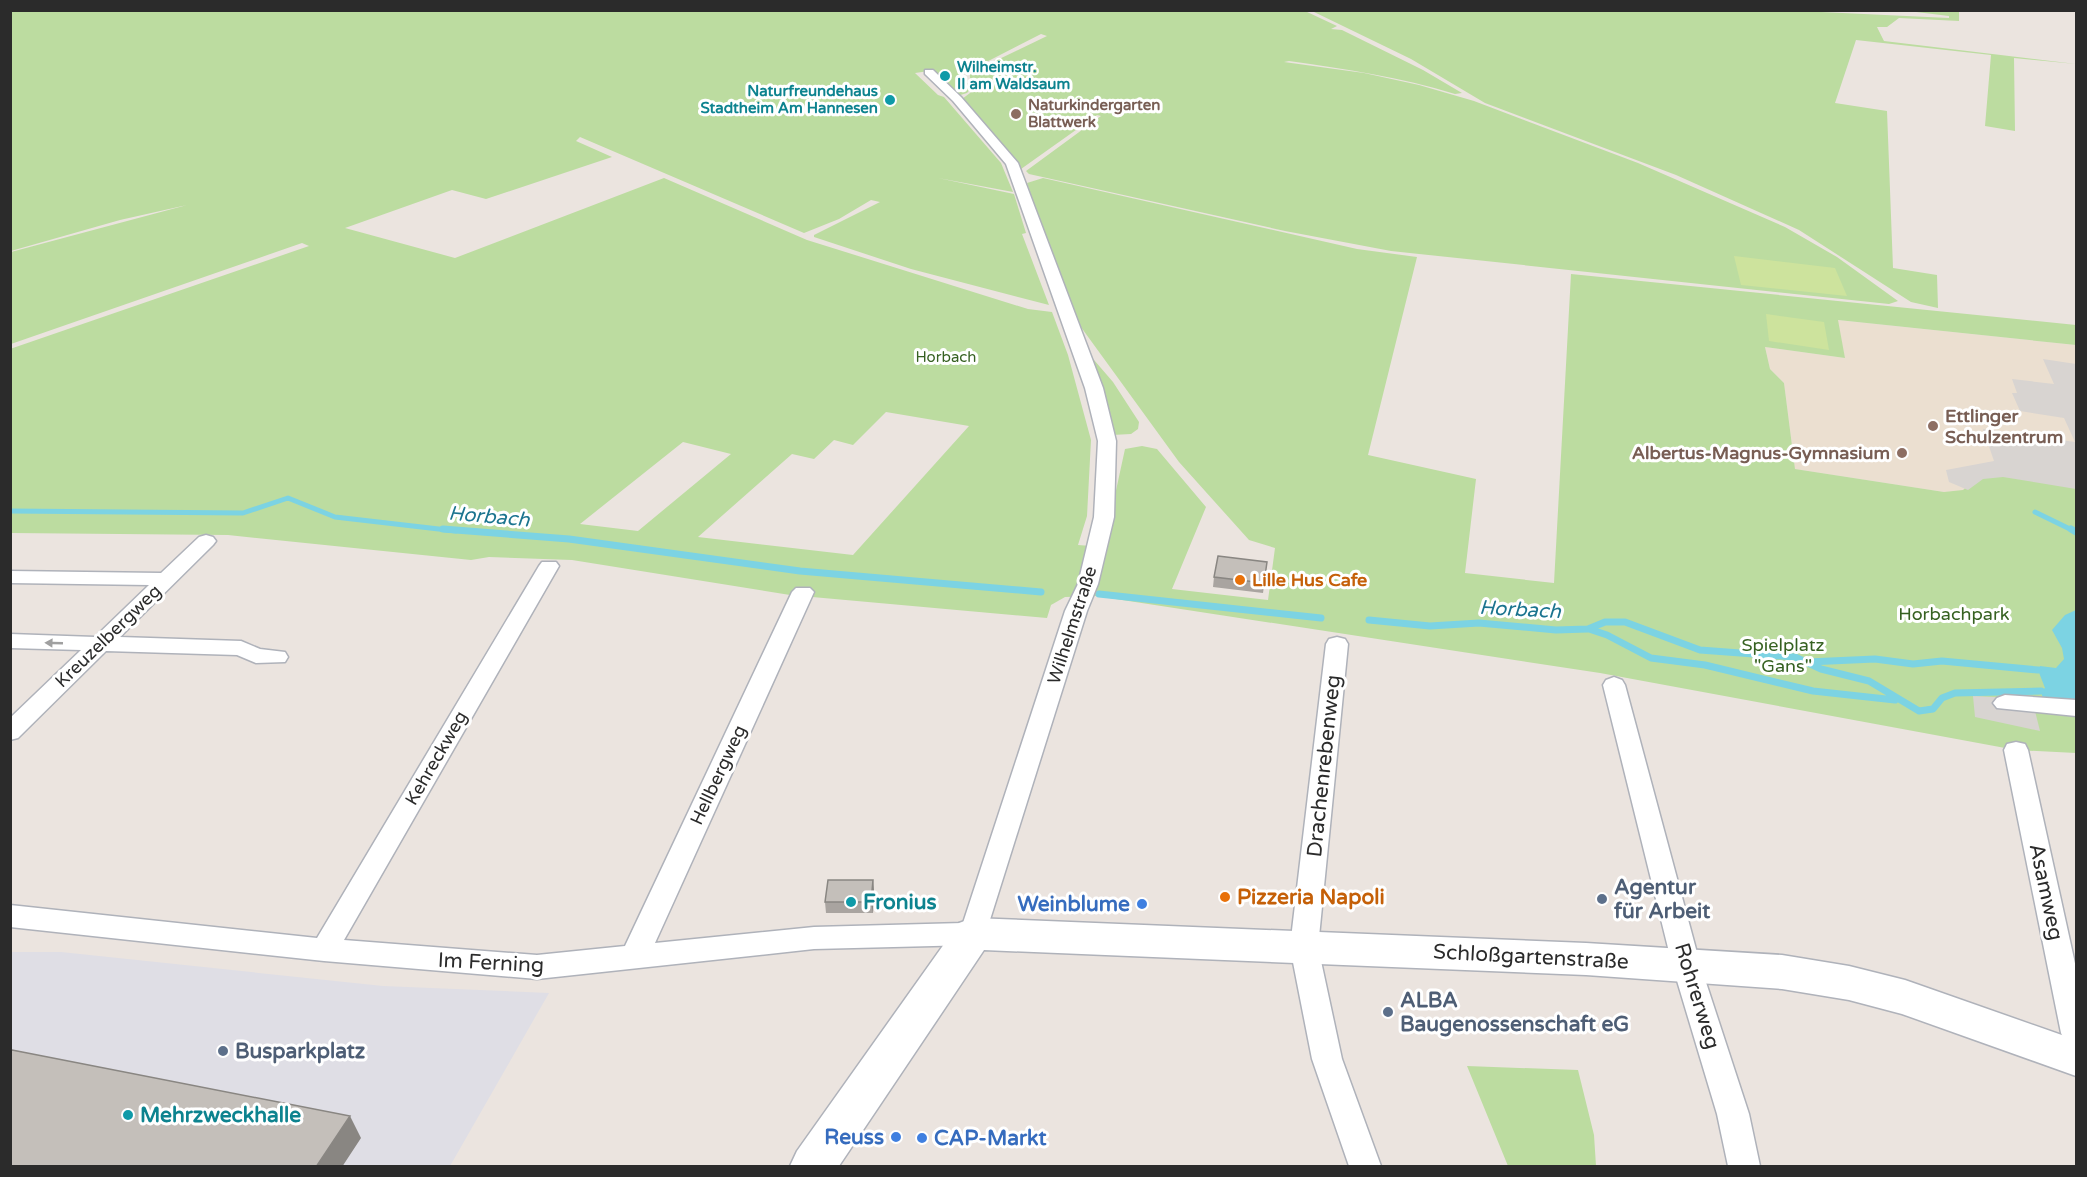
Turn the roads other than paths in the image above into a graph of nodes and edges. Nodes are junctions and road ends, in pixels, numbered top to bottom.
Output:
1 (929, 72) dead end
2 (206, 541) dead end
3 (549, 566) dead end
4 (10, 577) edge
5 (168, 579) junction
6 (803, 592) dead end
7 (10, 641) edge
8 (97, 644) junction
9 (1337, 644) dead end
10 (277, 657) dead end
11 (1614, 686) dead end
12 (2005, 703) dead end
13 (2076, 708) edge
14 (10, 732) edge
15 (2016, 750) dead end
16 (10, 916) edge
17 (973, 934) junction
18 (1304, 947) junction
19 (324, 950) junction
20 (634, 958) junction
21 (1686, 964) junction
22 (2076, 1033) edge
23 (2076, 1058) edge
24 (813, 1167) edge
25 (1365, 1167) edge
26 (1744, 1167) edge

1 - 17 street, Wilhelmstraße
2 - 5 street, Kreuzelbergweg
3 - 19 street, Kehreckweg
4 - 5 street
5 - 8 street, Kreuzelbergweg
6 - 20 street, Hellbergweg
8 -> 7 street
8 - 10 street
8 - 14 street, Kreuzelbergweg
9 - 18 street, Drachenrebenweg
11 - 21 street, Rohrerweg
12 - 13 street
15 - 22 street, Asamweg
16 - 19 street, Im Ferning
17 - 18 street, Schloßgartenstraße
17 - 20 street, Im Ferning
17 - 24 street, Wilhelmstraße
18 - 21 street, Schloßgartenstraße
18 - 25 street, Drachenrebenweg
19 - 20 street, Im Ferning
21 - 23 street, Schloßgartenstraße
21 - 26 street, Rohrerweg

